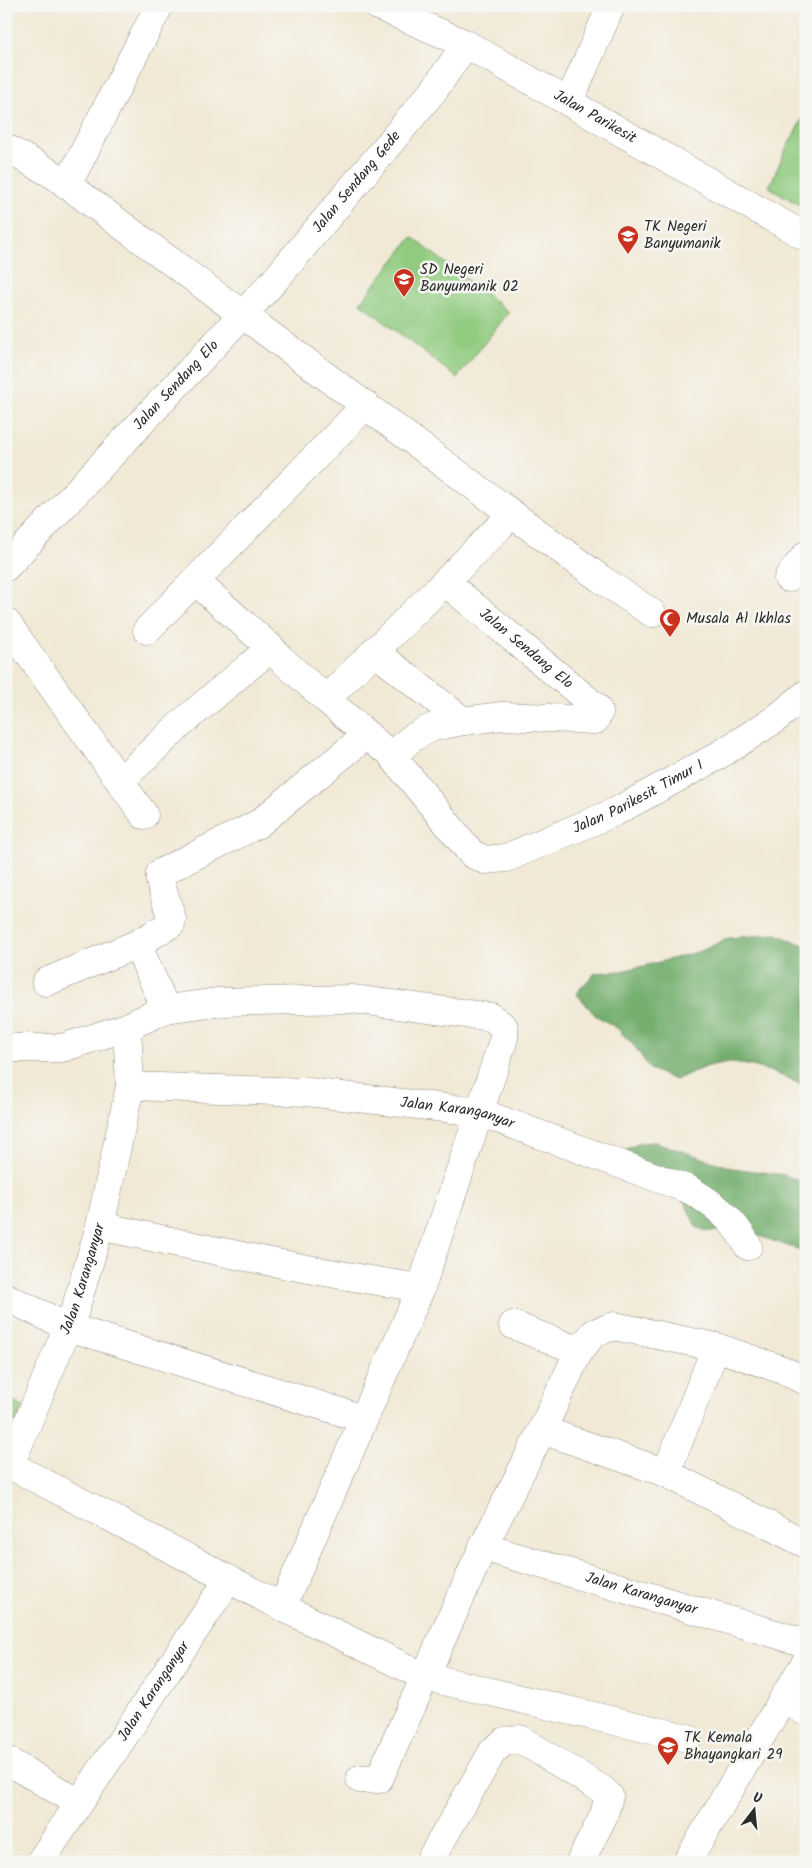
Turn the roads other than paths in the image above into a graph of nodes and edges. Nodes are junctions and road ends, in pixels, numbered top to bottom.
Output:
1 (159, 6) edge
2 (611, 6) edge
3 (390, 9) edge
4 (466, 44) junction
5 (569, 102) junction
6 (6, 148) edge
7 (67, 185) junction
8 (806, 237) edge
9 (243, 316) junction
10 (366, 405) junction
11 (512, 514) junction
12 (806, 555) edge
13 (6, 567) edge
14 (788, 578) dead end
15 (195, 581) junction
16 (445, 582) junction
17 (652, 613) dead end
18 (6, 622) edge
19 (147, 630) dead end
20 (271, 648) junction
21 (374, 651) junction
22 (806, 694) edge
23 (326, 699) junction
24 (463, 721) junction
25 (367, 735) junction
26 (392, 756) junction
27 (120, 781) junction
28 (144, 815) dead end
29 (137, 944) junction
30 (46, 982) dead end
31 (166, 1009) junction
32 (127, 1027) junction
33 (6, 1048) edge
34 (130, 1086) junction
35 (479, 1112) junction
36 (100, 1226) junction
37 (748, 1246) dead end
38 (421, 1288) junction
39 (6, 1297) edge
40 (513, 1325) dead end
41 (68, 1327) junction
42 (716, 1347) junction
43 (579, 1351) junction
44 (806, 1381) edge
45 (364, 1419) junction
46 (542, 1430) junction
47 (8, 1464) edge
48 (666, 1473) junction
49 (806, 1544) edge
50 (483, 1547) junction
51 (229, 1579) junction
52 (282, 1607) junction
53 (803, 1652) edge
54 (424, 1676) junction
55 (794, 1706) edge
56 (688, 1738) dead end
57 (6, 1760) edge
58 (360, 1779) dead end
59 (79, 1803) junction
60 (40, 1862) edge
61 (429, 1862) edge
62 (580, 1862) edge
63 (687, 1862) edge

1 - 7 street
2 - 5 street
3 - 4 street, Jalan Parikesit
4 - 5 street, Jalan Parikesit
4 - 9 street, Jalan Sendang Gede
5 - 8 street, Jalan Parikesit
6 - 7 street
7 - 9 street
9 - 10 street
9 - 13 street, Jalan Sendang Elo
10 - 11 street
10 - 15 street
11 - 16 street
11 - 17 street
12 - 14 street
15 - 19 street
15 - 20 street
16 - 21 street
16 - 24 street, Jalan Sendang Elo
18 - 27 street
20 - 23 street
20 - 27 street
21 - 23 street
21 - 24 street
22 - 26 street, Jalan Parikesit Timur I
23 - 25 street, Jalan Parikesit Timur I
24 - 26 street
25 - 26 street, Jalan Parikesit Timur I
25 - 29 street
27 - 28 street
29 - 30 street
29 - 31 street
31 - 32 street
31 - 35 street
32 - 33 street
32 - 34 street, Jalan Karanganyar
34 - 35 street, Jalan Karanganyar
34 - 36 street, Jalan Karanganyar
35 - 37 street, Jalan Karanganyar
35 - 38 street
36 - 38 street
36 - 41 street, Jalan Karanganyar
38 - 45 street
39 - 41 street
40 - 43 street
41 - 45 street
41 - 47 street, Jalan Karanganyar
42 - 43 street
42 - 44 street
42 - 48 street
43 - 46 street
45 - 52 street
46 - 48 street
46 - 50 street
47 - 51 street, Jalan Karanganyar
48 - 49 street
50 - 53 street, Jalan Karanganyar
50 - 54 street
51 - 52 street, Jalan Karanganyar
51 - 59 street, Jalan Karanganyar
52 - 54 street, Jalan Karanganyar
53 - 55 street, Jalan Karanganyar
54 - 56 street, Jalan Karanganyar
54 - 58 street
55 - 63 street, Jalan Karanganyar
57 - 59 street
59 - 60 street, Jalan Karanganyar
61 - 62 street

